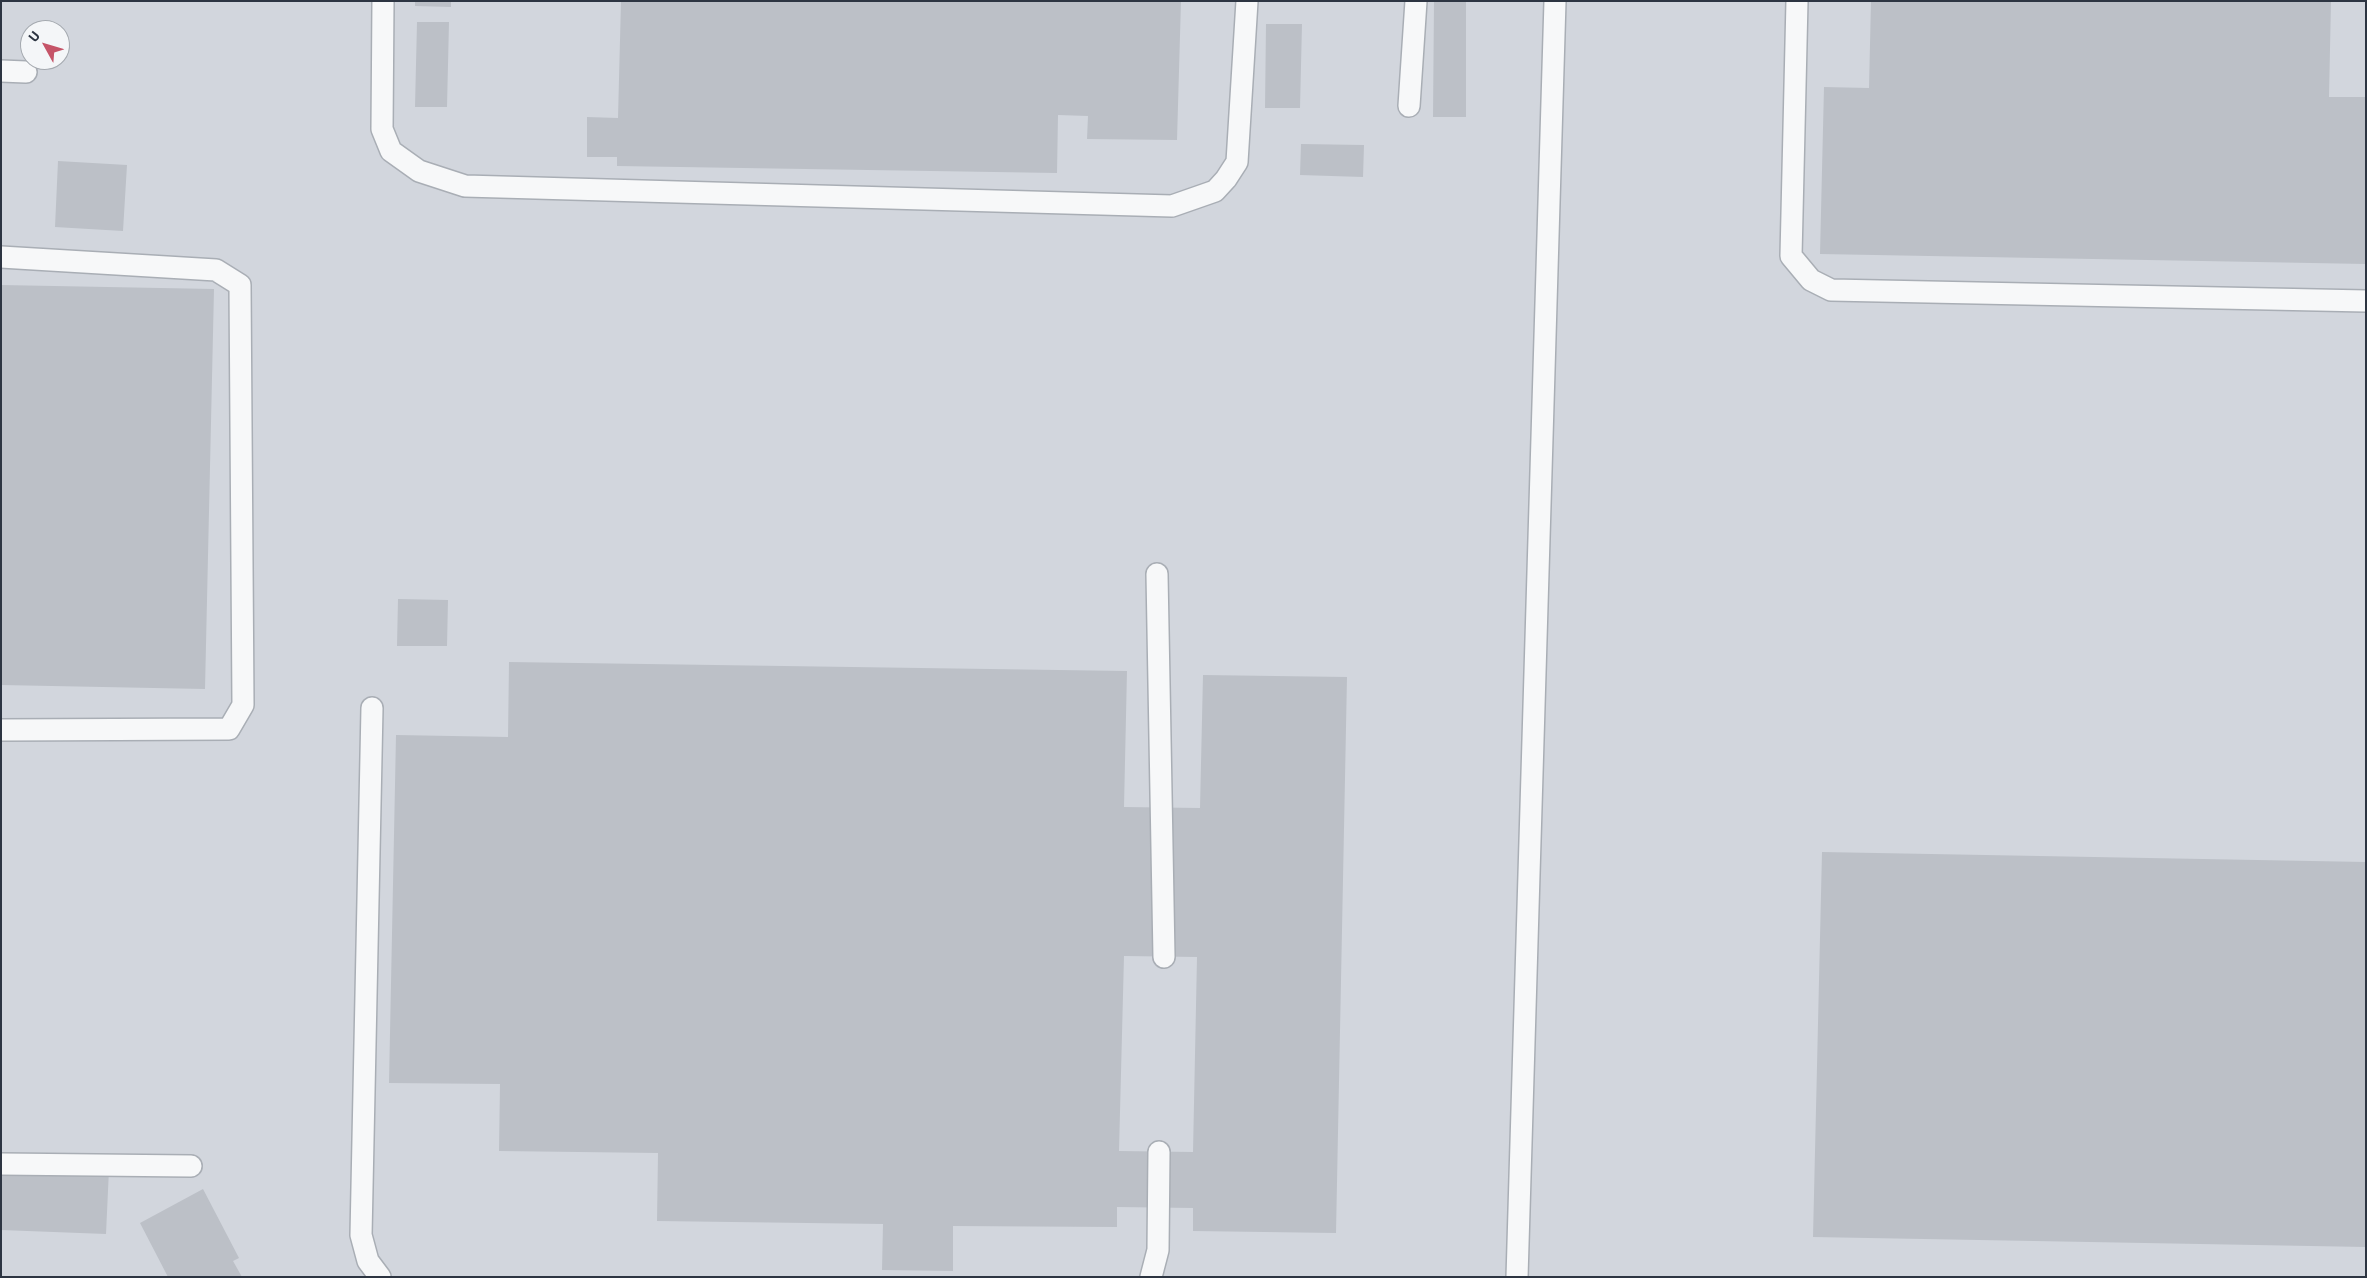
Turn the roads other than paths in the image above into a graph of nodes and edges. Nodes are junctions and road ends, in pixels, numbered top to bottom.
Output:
1 (383, 1) edge
2 (1247, 1) edge
3 (1416, 1) edge
4 (1555, 1) edge
5 (1797, 1) edge
6 (1, 71) edge
7 (26, 72) dead end
8 (1409, 106) dead end
9 (1, 257) edge
10 (2366, 301) edge
11 (1157, 574) dead end
12 (372, 708) dead end
13 (1, 730) edge
14 (1164, 957) dead end
15 (1159, 1152) dead end
16 (1, 1164) edge
17 (191, 1166) dead end
18 (380, 1277) edge
19 (1151, 1277) edge
20 (1516, 1277) edge

1 - 2 lane
3 - 8 lane
4 - 20 lane
5 - 10 lane
6 - 7 lane
9 - 13 lane
11 - 14 lane
12 - 18 lane
15 - 19 lane
16 - 17 lane

